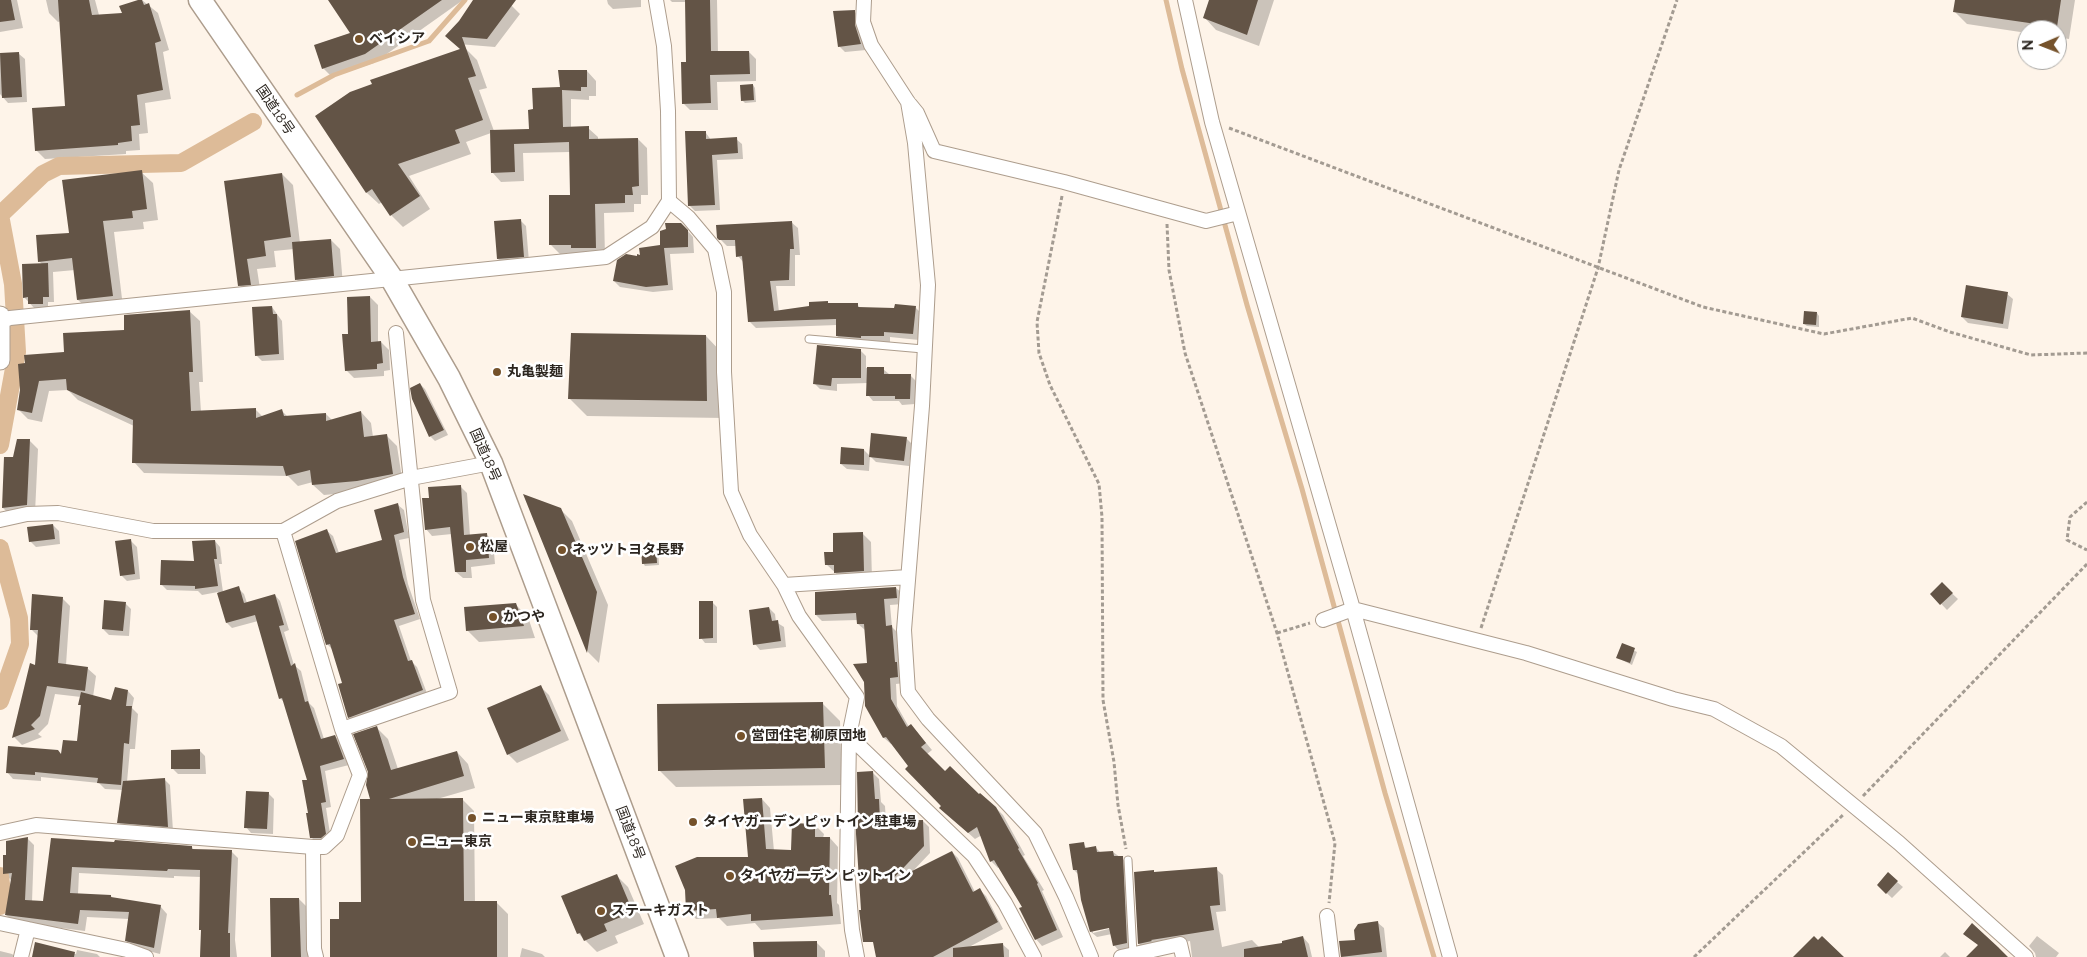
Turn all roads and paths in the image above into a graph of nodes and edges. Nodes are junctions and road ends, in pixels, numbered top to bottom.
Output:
1 (200, 0) edge
2 (656, 0) edge
3 (864, 0) edge
4 (1185, 0) edge
5 (1677, 0) edge
6 (908, 102) junction
7 (1212, 122) junction
8 (1064, 182) junction
9 (669, 201) junction
10 (1167, 210) junction
11 (1234, 214) junction
12 (1598, 268) junction
13 (392, 280) junction
14 (4, 318) edge
15 (396, 333) dead end
16 (809, 339) dead end
17 (923, 349) junction
18 (2087, 353) edge
19 (0, 360) edge
20 (491, 463) junction
21 (411, 478) junction
22 (2087, 502) edge
23 (0, 520) edge
24 (283, 531) junction
25 (2087, 550) edge
26 (2087, 564) edge
27 (908, 577) junction
28 (784, 585) junction
29 (1349, 611) junction
30 (1323, 620) joint
31 (1277, 633) junction
32 (1477, 640) junction
33 (342, 728) junction
34 (849, 736) junction
35 (1853, 806) junction
36 (1, 833) edge
37 (313, 847) junction
38 (1128, 860) joint
39 (1327, 916) joint
40 (3, 924) edge
41 (28, 929) junction
42 (1127, 956) edge
43 (21, 957) edge
44 (146, 957) edge
45 (316, 957) edge
46 (677, 957) edge
47 (857, 957) edge
48 (1034, 957) edge
49 (1092, 957) edge
50 (1183, 957) edge
51 (1332, 957) edge
52 (1450, 957) edge
53 (1694, 957) edge
54 (2026, 957) edge

1 - 13 highway, 国道18号
2 - 9 street
3 - 6 street
4 - 7 street
5 - 12 path
6 - 8 street
6 - 17 street
7 - 11 street
7 - 12 path
8 - 10 street
8 - 38 path
9 - 13 street
9 - 28 street
10 - 11 street
10 - 31 path
11 - 29 street
12 - 18 path
12 - 32 path
13 - 14 street
13 - 20 highway, 国道18号
14 - 19 main road
15 - 21 street
16 - 17 lane
17 - 27 street
20 - 21 street
20 - 46 highway, 国道18号
21 - 24 street
21 - 33 street
22 - 25 path
23 - 24 street
24 - 33 street
26 - 35 path
27 - 28 street
27 - 49 street
28 - 34 street
29 - 30 street
29 - 32 street
29 - 52 street
30 - 31 path
31 - 39 path
32 - 35 street
33 - 37 street
34 - 47 street
34 - 48 street
35 - 53 path
35 - 54 street
36 - 37 street
37 - 45 street
38 - 42 lane
39 - 51 street
40 - 41 street
41 - 43 street
41 - 44 street
42 - 50 street

